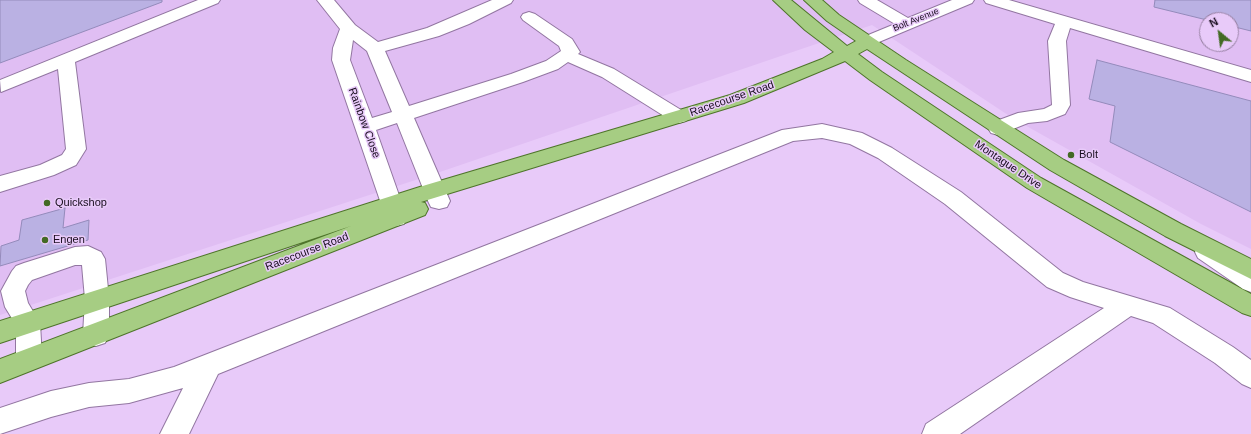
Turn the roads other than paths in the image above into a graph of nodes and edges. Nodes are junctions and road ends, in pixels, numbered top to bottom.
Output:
1 (212, 0) edge
2 (325, 0) edge
3 (505, 0) edge
4 (780, 0) edge
5 (812, 0) edge
6 (866, 0) edge
7 (966, 0) edge
8 (992, 0) edge
9 (530, 17) dead end
10 (1064, 21) junction
11 (906, 24) junction
12 (349, 29) junction
13 (867, 42) junction
14 (375, 48) junction
15 (845, 53) junction
16 (566, 56) junction
17 (66, 60) junction
18 (1251, 76) edge
19 (1, 86) edge
20 (404, 115) junction
21 (679, 117) junction
22 (365, 127) junction
23 (998, 128) junction
24 (0, 184) edge
25 (437, 195) junction
26 (394, 210) junction
27 (1173, 230) junction
28 (1251, 270) edge
29 (1251, 282) edge
30 (97, 299) junction
31 (1128, 305) junction
32 (1251, 306) edge
33 (28, 323) junction
34 (0, 332) edge
35 (96, 335) junction
36 (29, 359) junction
37 (208, 366) junction
38 (0, 370) edge
39 (1251, 376) edge
40 (0, 421) edge
41 (174, 434) edge
42 (936, 434) edge

1 - 17 street
2 - 12 street
3 - 14 street
4 - 15 main road, Montague Drive
5 - 13 main road
6 - 11 street
7 - 11 street, Bolt Avenue
8 - 10 street
9 - 16 street
10 - 18 street
10 - 23 street
11 - 13 street, Bolt Avenue
12 - 14 street
12 - 22 street, Rainbow Close
13 - 15 main road, Racecourse Road
13 - 23 main road
14 - 20 street
15 - 21 main road, Racecourse Road
15 - 32 main road, Montague Drive
16 - 20 street
16 - 21 street
17 - 19 street
17 - 24 street
20 - 22 street
20 - 25 street
21 - 25 main road, Racecourse Road
22 - 26 street, Rainbow Close
23 - 27 main road
25 - 26 main road, Racecourse Road
26 - 30 main road, Racecourse Road
26 - 35 main road, Racecourse Road
27 - 28 main road
27 - 29 street
30 - 33 main road, Racecourse Road
30 - 33 street
30 - 35 street
31 - 37 street
31 - 39 street
31 - 42 street
33 - 34 main road, Racecourse Road
33 - 36 street
35 - 36 main road, Racecourse Road
36 - 38 main road, Racecourse Road
37 - 40 street
37 - 41 street

